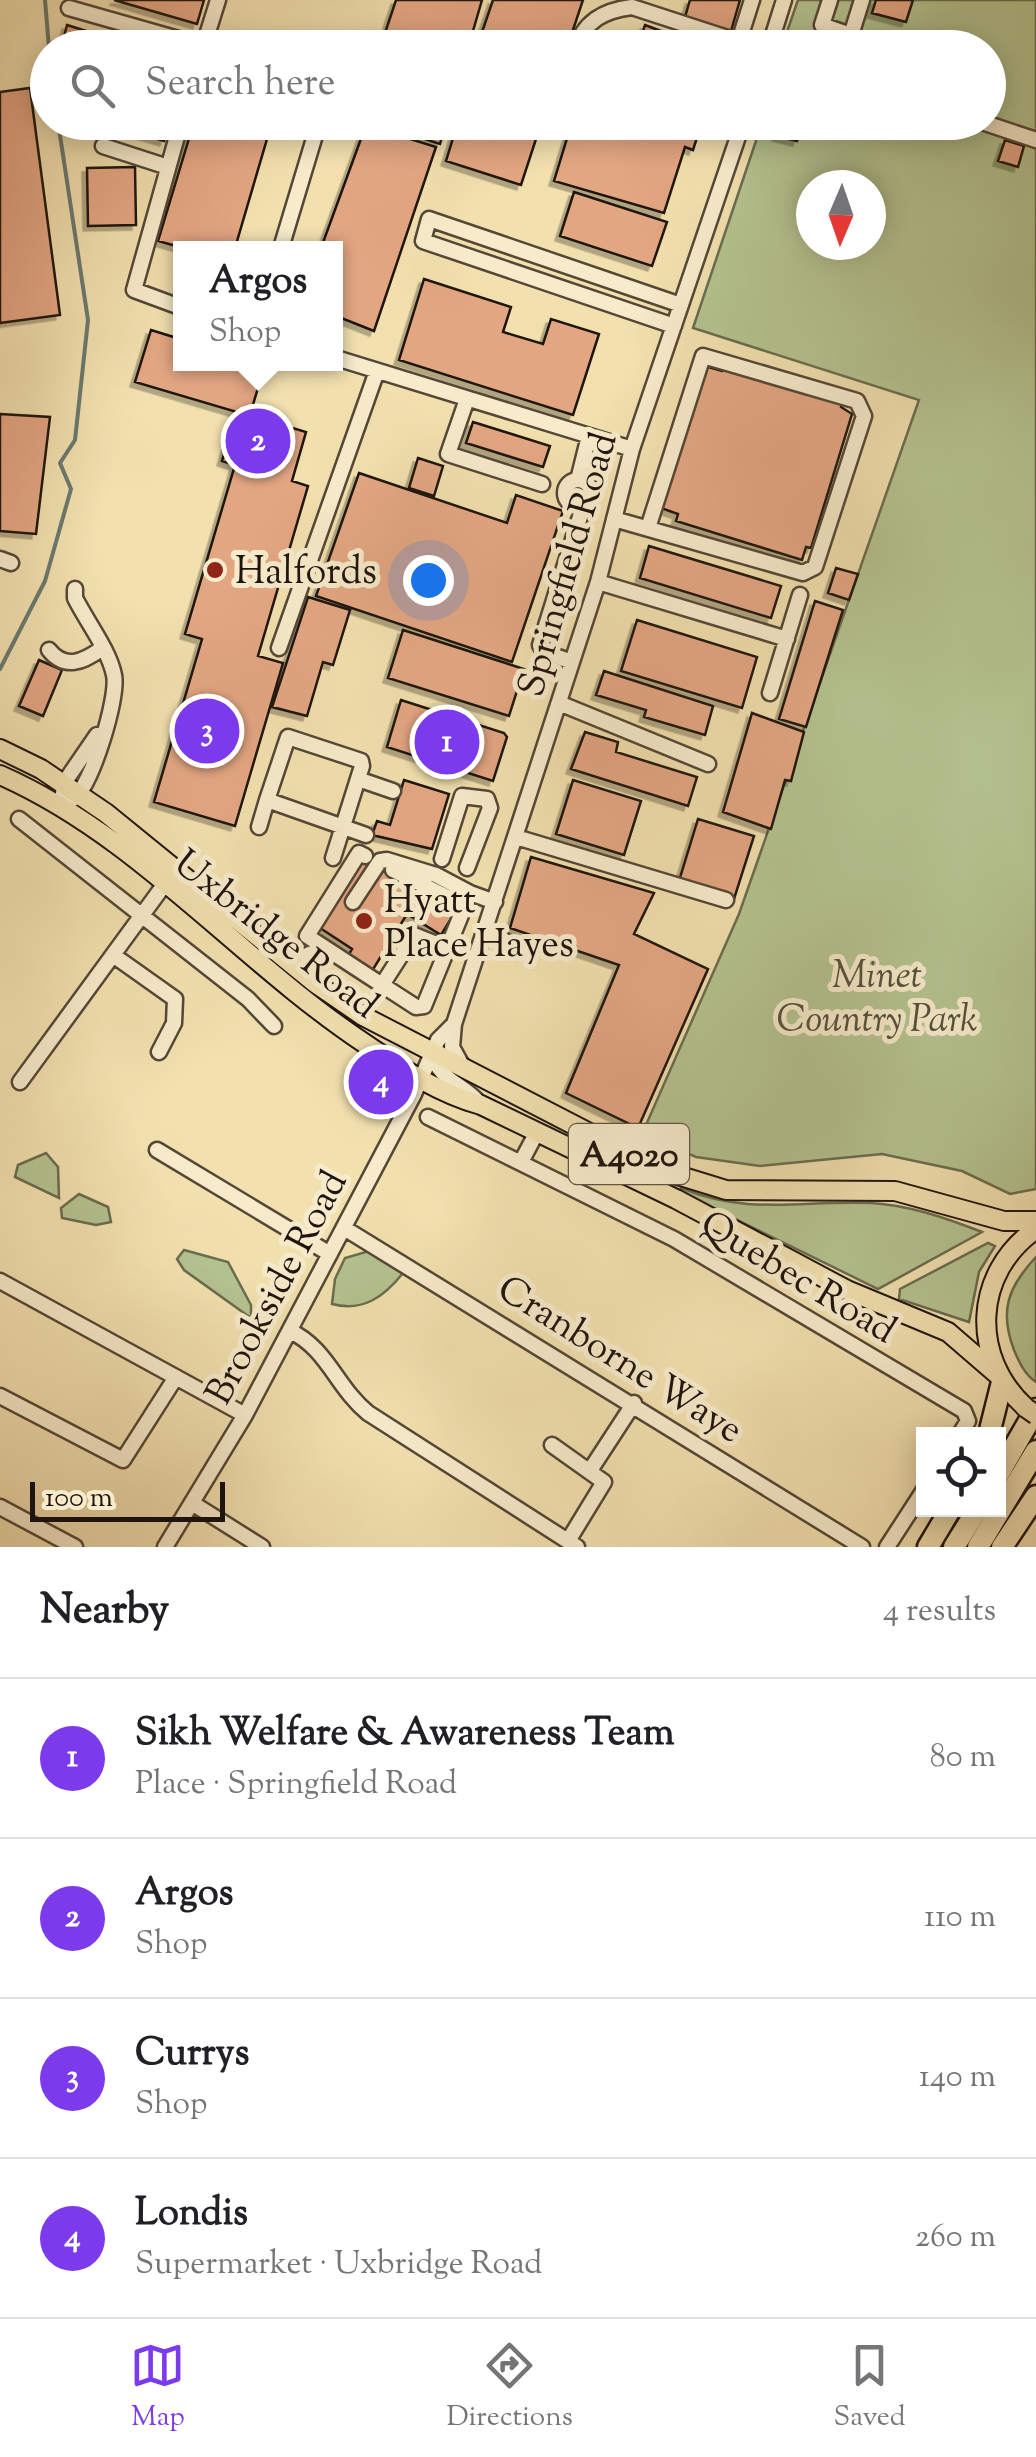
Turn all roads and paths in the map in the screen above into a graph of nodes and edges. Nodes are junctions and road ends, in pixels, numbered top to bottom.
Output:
1 (218, 0) edge
2 (752, 0) edge
3 (784, 0) edge
4 (830, 0) edge
5 (862, 0) edge
6 (650, 6) edge
7 (69, 8) dead end
8 (145, 30) edge
9 (208, 30) edge
10 (585, 30) edge
11 (710, 30) edge
12 (742, 30) edge
13 (778, 30) edge
14 (830, 30) edge
15 (852, 30) edge
16 (1006, 130) edge
17 (176, 140) edge
18 (314, 140) edge
19 (738, 140) edge
20 (1036, 140) edge
21 (103, 146) dead end
22 (168, 167) junction
23 (283, 241) edge
24 (173, 304) edge
25 (681, 306) junction
26 (674, 326) junction
27 (343, 360) edge
28 (377, 371) junction
29 (467, 399) junction
30 (588, 436) junction
31 (632, 449) junction
32 (542, 484) dead end
33 (614, 519) junction
34 (648, 528) junction
35 (598, 582) junction
36 (76, 590) dead end
37 (800, 595) dead end
38 (787, 640) junction
39 (280, 648) dead end
40 (102, 649) junction
41 (48, 650) dead end
42 (572, 662) junction
43 (770, 693) dead end
44 (559, 703) junction
45 (106, 722) junction
46 (0, 749) edge
47 (708, 764) dead end
48 (0, 775) edge
49 (358, 779) junction
50 (64, 783) junction
51 (393, 792) dead end
52 (80, 795) junction
53 (267, 800) junction
54 (62, 807) junction
55 (19, 818) dead end
56 (342, 826) junction
57 (258, 827) dead end
58 (366, 834) dead end
59 (516, 836) junction
60 (365, 856) dead end
61 (333, 858) dead end
62 (442, 860) dead end
63 (467, 868) dead end
64 (393, 870) dead end
65 (164, 885) junction
66 (468, 900) junction
67 (726, 900) dead end
68 (353, 902) dead end
69 (495, 902) junction
70 (143, 914) junction
71 (327, 950) junction
72 (449, 950) junction
73 (113, 955) junction
74 (296, 968) junction
75 (442, 968) junction
76 (470, 978) junction
77 (382, 985) junction
78 (454, 1024) junction
79 (274, 1026) dead end
80 (160, 1052) dead end
81 (432, 1052) junction
82 (471, 1073) junction
83 (422, 1079) junction
84 (20, 1082) dead end
85 (480, 1105) junction
86 (428, 1118) dead end
87 (536, 1132) junction
88 (157, 1150) dead end
89 (521, 1162) junction
90 (1036, 1221) edge
91 (344, 1228) junction
92 (1036, 1229) edge
93 (330, 1254) junction
94 (0, 1281) edge
95 (290, 1331) junction
96 (176, 1377) junction
97 (1001, 1379) junction
98 (0, 1396) edge
99 (634, 1404) junction
100 (1033, 1411) edge
101 (245, 1415) junction
102 (964, 1427) edge
103 (991, 1427) edge
104 (552, 1445) dead end
105 (1036, 1451) edge
106 (1006, 1460) edge
107 (590, 1468) junction
108 (1036, 1496) edge
109 (916, 1502) edge
110 (192, 1504) junction
111 (0, 1506) edge
112 (946, 1517) edge
113 (973, 1517) edge
114 (573, 1544) edge
115 (72, 1546) edge
116 (165, 1547) edge
117 (262, 1547) edge
118 (862, 1547) edge
119 (887, 1547) edge
120 (928, 1547) edge
121 (954, 1547) edge
122 (978, 1547) edge
123 (1002, 1547) edge

1 - 9 street
2 - 12 street
3 - 13 street
4 - 14 street
5 - 15 street
6 - 10 street
6 - 11 street
7 - 8 street
16 - 20 street
17 - 22 street
18 - 23 street
19 - 25 street, Springfield Road
21 - 22 street
22 - 24 street
25 - 26 street, Springfield Road
25 - 26 street
26 - 31 street, Springfield Road
27 - 28 street
28 - 29 street
28 - 39 street
29 - 30 street
29 - 32 street
30 - 31 street
30 - 42 street
31 - 33 street, Springfield Road
33 - 34 street
33 - 35 street, Springfield Road
34 - 34 street
35 - 38 street
35 - 42 street, Springfield Road
36 - 40 street
37 - 38 street
38 - 43 street
40 - 41 street
40 - 45 street
42 - 44 street, Springfield Road
44 - 47 street
44 - 59 street, Springfield Road
45 - 50 street
45 - 52 street
46 - 50 main road, Uxbridge Road / A4020
48 - 54 main road, Uxbridge Road / A4020
49 - 51 street
49 - 53 street
49 - 56 street
50 - 52 main road, Uxbridge Road / A4020
50 - 54 street
52 - 54 street
52 - 74 main road, Uxbridge Road / A4020
53 - 56 street
53 - 57 street
54 - 65 main road, Uxbridge Road / A4020
55 - 70 street
56 - 58 street
56 - 61 street
59 - 67 street
59 - 69 street, Springfield Road
60 - 71 street
62 - 63 street
64 - 66 street
65 - 70 street
65 - 83 main road, Uxbridge Road / A4020
66 - 68 street
66 - 69 street
66 - 72 street
69 - 76 street, Springfield Road
70 - 73 street
70 - 79 street
71 - 74 street
71 - 77 street
72 - 75 street
72 - 77 street
73 - 80 street
73 - 84 street
74 - 81 main road, Uxbridge Road / A4020
75 - 76 street
75 - 77 street
76 - 78 street, Springfield Road
78 - 81 street, Springfield Road
78 - 82 street
81 - 82 main road, Uxbridge Road / A4020
81 - 83 street, Brookside Road
81 - 85 street
82 - 90 main road, Uxbridge Road / A4020
83 - 85 main road, Uxbridge Road / A4020
83 - 91 street, Brookside Road
85 - 87 main road, Uxbridge Road / A4020
86 - 89 street, Quebec Road
87 - 89 street
87 - 97 main road, Uxbridge Road / A4020
88 - 93 street
89 - 102 street, Quebec Road
91 - 93 street, Brookside Road
91 - 99 street, Cranborne Waye
92 - 97 main road
93 - 95 street, Brookside Road
94 - 96 street
95 - 101 street, Brookside Road
95 - 114 street
96 - 98 street
96 - 101 street
97 - 100 main road, Uxbridge Road
97 - 103 highway
99 - 107 street
99 - 118 street, Cranborne Waye
100 - 106 highway
101 - 110 street, Brookside Road
104 - 107 street
105 - 122 highway
107 - 114 street
108 - 123 highway
109 - 119 street
110 - 116 street, Brookside Road
110 - 117 street
111 - 115 street
112 - 120 highway
113 - 121 highway

